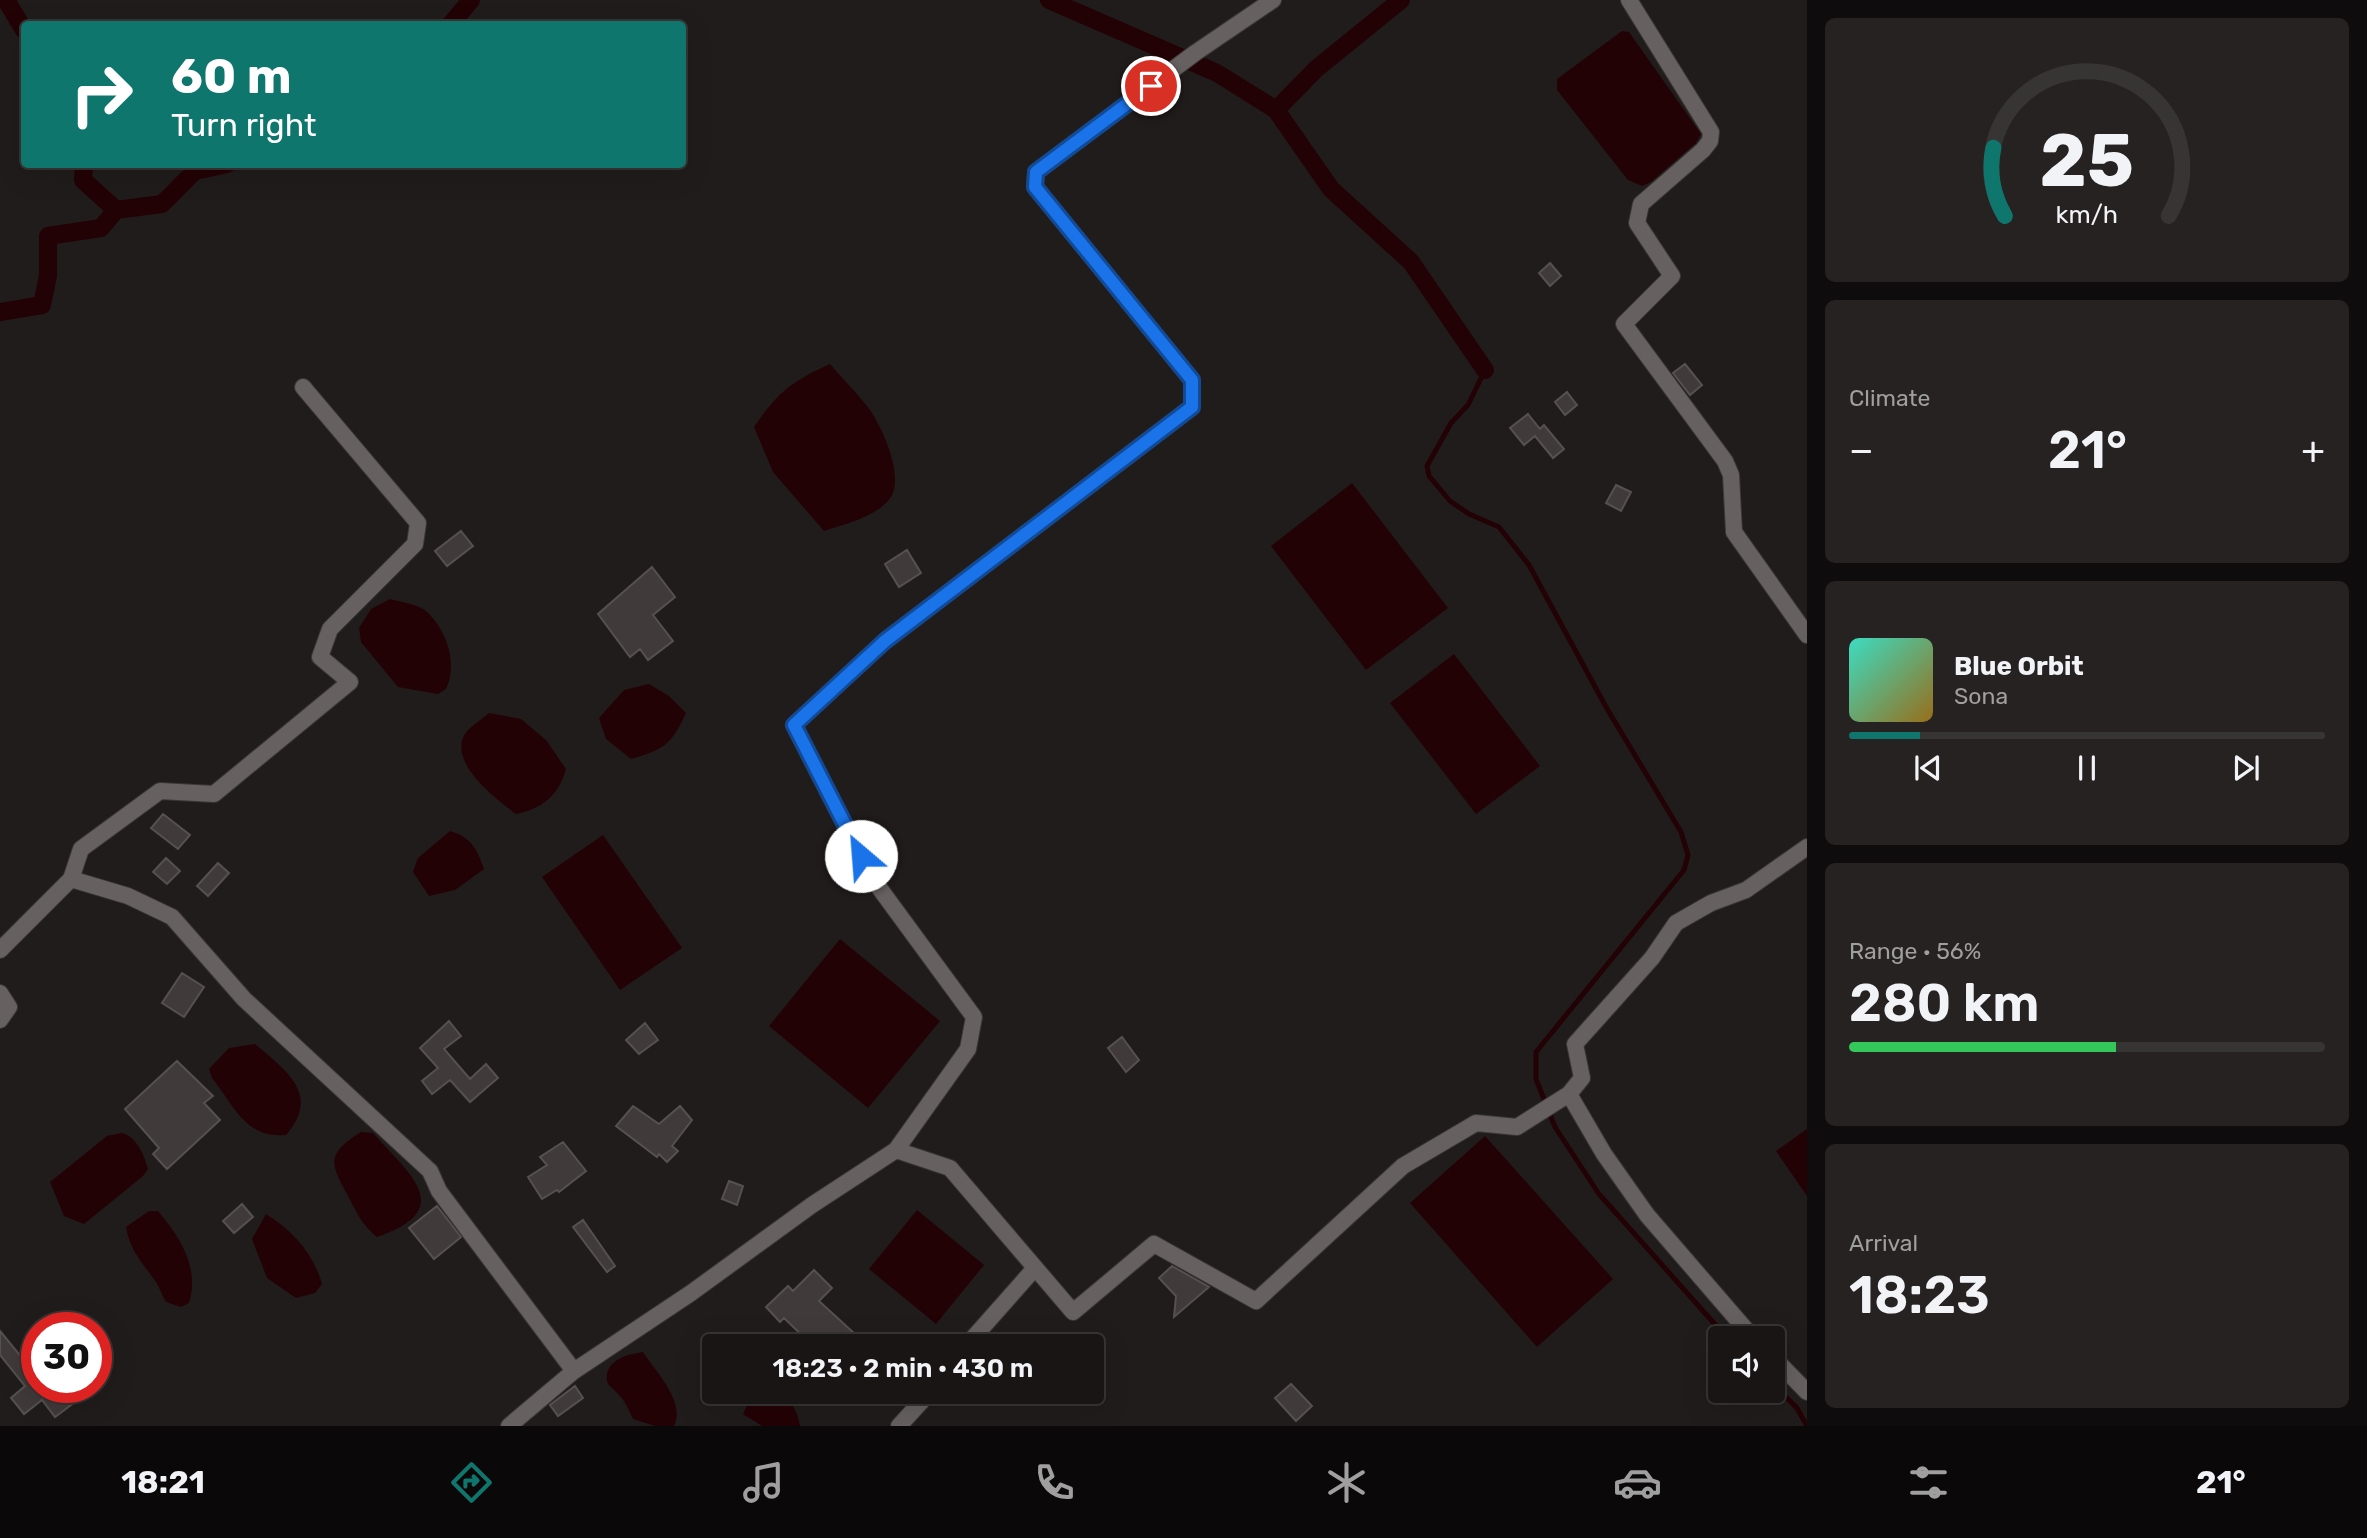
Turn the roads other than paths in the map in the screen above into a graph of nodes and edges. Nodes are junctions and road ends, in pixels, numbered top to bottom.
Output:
1 (1273, 0) edge
2 (1629, 0) edge
3 (303, 387) dead end
4 (1807, 635) edge
5 (1807, 846) edge
6 (71, 879) junction
7 (0, 950) edge
8 (0, 993) edge
9 (0, 1020) edge
10 (1564, 1097) junction
11 (896, 1150) junction
12 (1035, 1268) junction
13 (1743, 1326) edge
14 (977, 1334) edge
15 (1785, 1369) edge
16 (574, 1371) junction
17 (1807, 1392) edge
18 (919, 1404) edge
19 (509, 1426) edge
20 (899, 1426) edge

1 - 11 street
2 - 4 street
3 - 6 street
5 - 10 street
6 - 7 street
6 - 16 street
8 - 9 street
10 - 12 street
10 - 13 street
11 - 12 street
11 - 16 street
12 - 14 street
15 - 17 street
16 - 19 street
18 - 20 street

